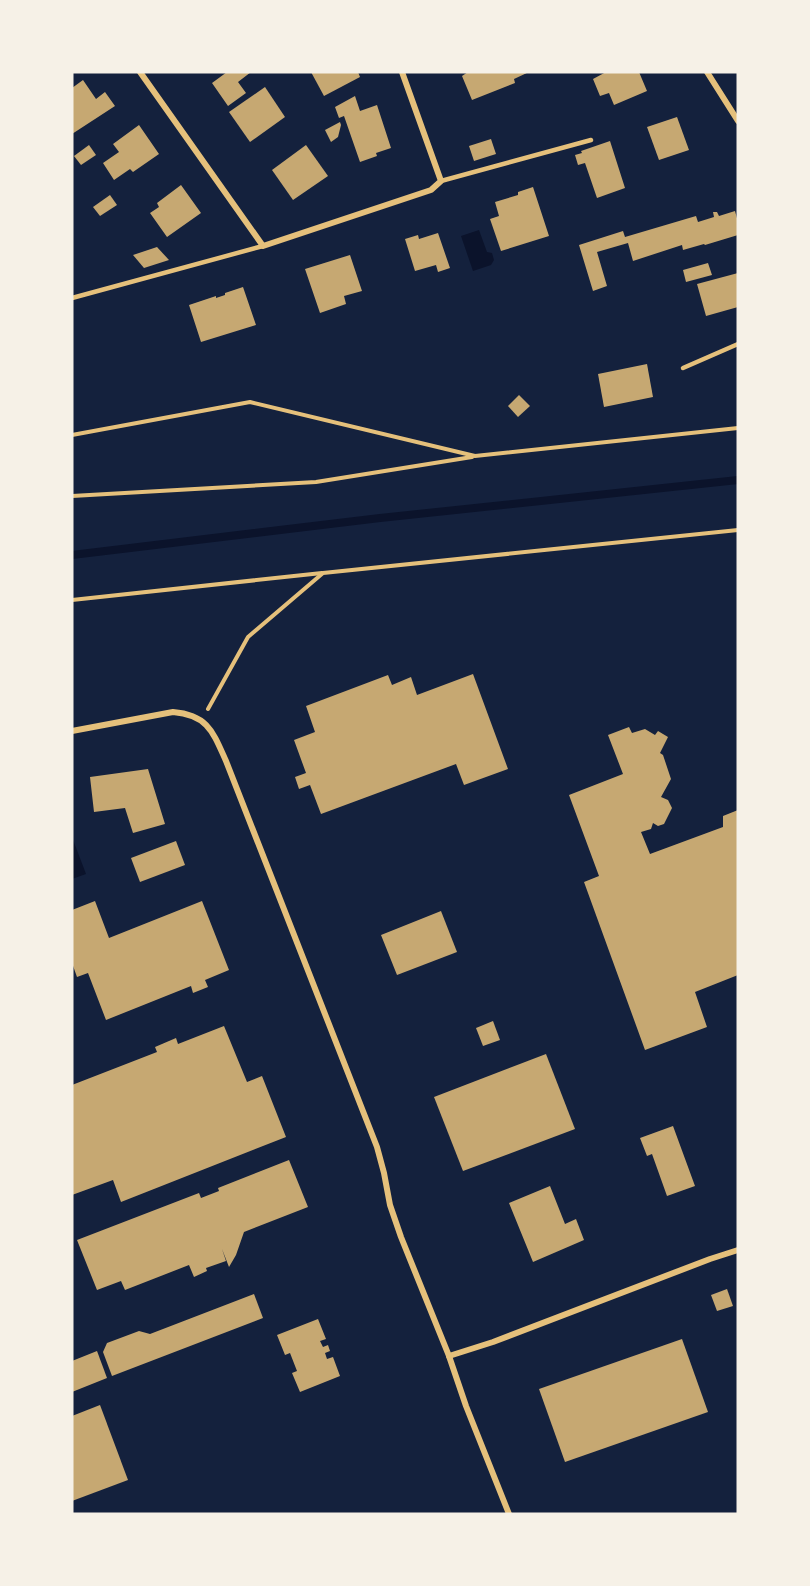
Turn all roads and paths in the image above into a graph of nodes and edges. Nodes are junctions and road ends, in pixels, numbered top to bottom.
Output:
1 (140, 72) edge
2 (402, 72) edge
3 (707, 72) edge
4 (738, 121) edge
5 (591, 140) dead end
6 (441, 181) junction
7 (263, 246) junction
8 (72, 298) edge
9 (738, 344) edge
10 (683, 368) dead end
11 (738, 428) edge
12 (72, 435) edge
13 (475, 456) junction
14 (72, 496) edge
15 (738, 530) edge
16 (323, 573) junction
17 (72, 600) edge
18 (202, 720) junction
19 (72, 731) edge
20 (738, 1250) edge
21 (449, 1356) junction
22 (509, 1514) edge

1 - 7 street
2 - 6 street
3 - 4 street
5 - 6 lane
6 - 7 street
7 - 8 lane
9 - 10 lane
11 - 13 path
12 - 13 path
13 - 14 path
15 - 16 path
16 - 17 path
16 - 18 path
18 - 19 street
18 - 21 street
20 - 21 street
21 - 22 street

